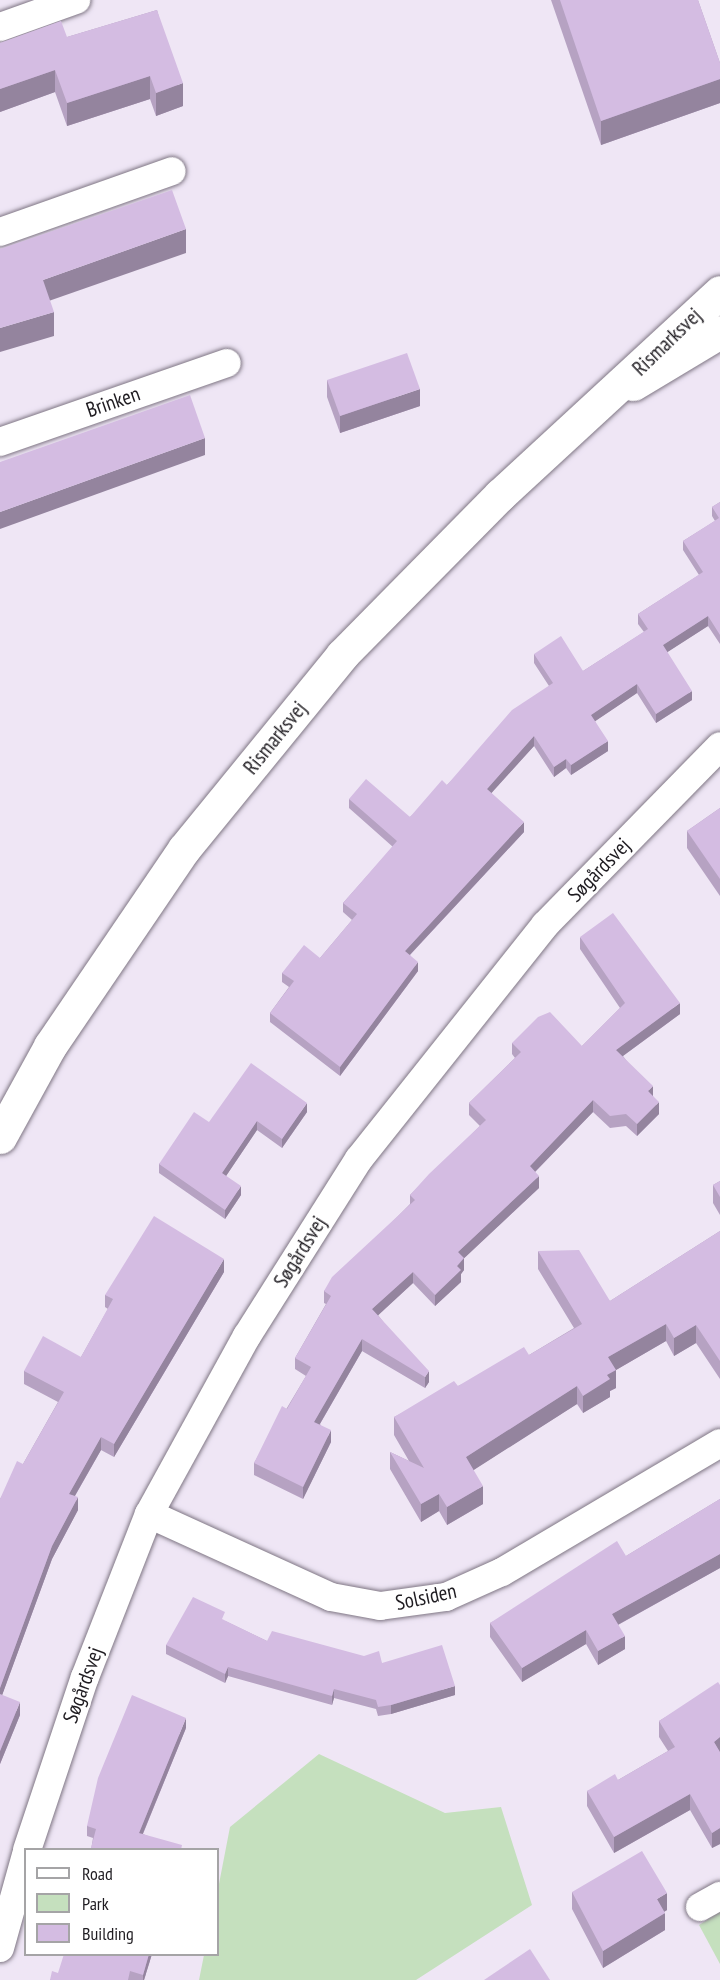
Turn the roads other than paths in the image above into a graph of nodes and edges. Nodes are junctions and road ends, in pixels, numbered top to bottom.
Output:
1 (76, 0) edge
2 (0, 27) edge
3 (172, 171) dead end
4 (0, 232) edge
5 (720, 292) edge
6 (720, 332) edge
7 (226, 363) dead end
8 (615, 393) junction
9 (0, 442) edge
10 (720, 746) edge
11 (0, 1137) edge
12 (720, 1443) edge
13 (149, 1514) junction
14 (28, 1848) edge
15 (24, 1862) edge
16 (0, 1948) edge

1 - 2 street
3 - 4 street
5 - 8 main road, Rismarksvej
6 - 8 main road, Rismarksvej
7 - 9 street, Brinken
8 - 11 main road, Rismarksvej
10 - 13 street, Søgårdsvej
12 - 13 street, Solsiden
13 - 14 street, Søgårdsvej
15 - 16 street

